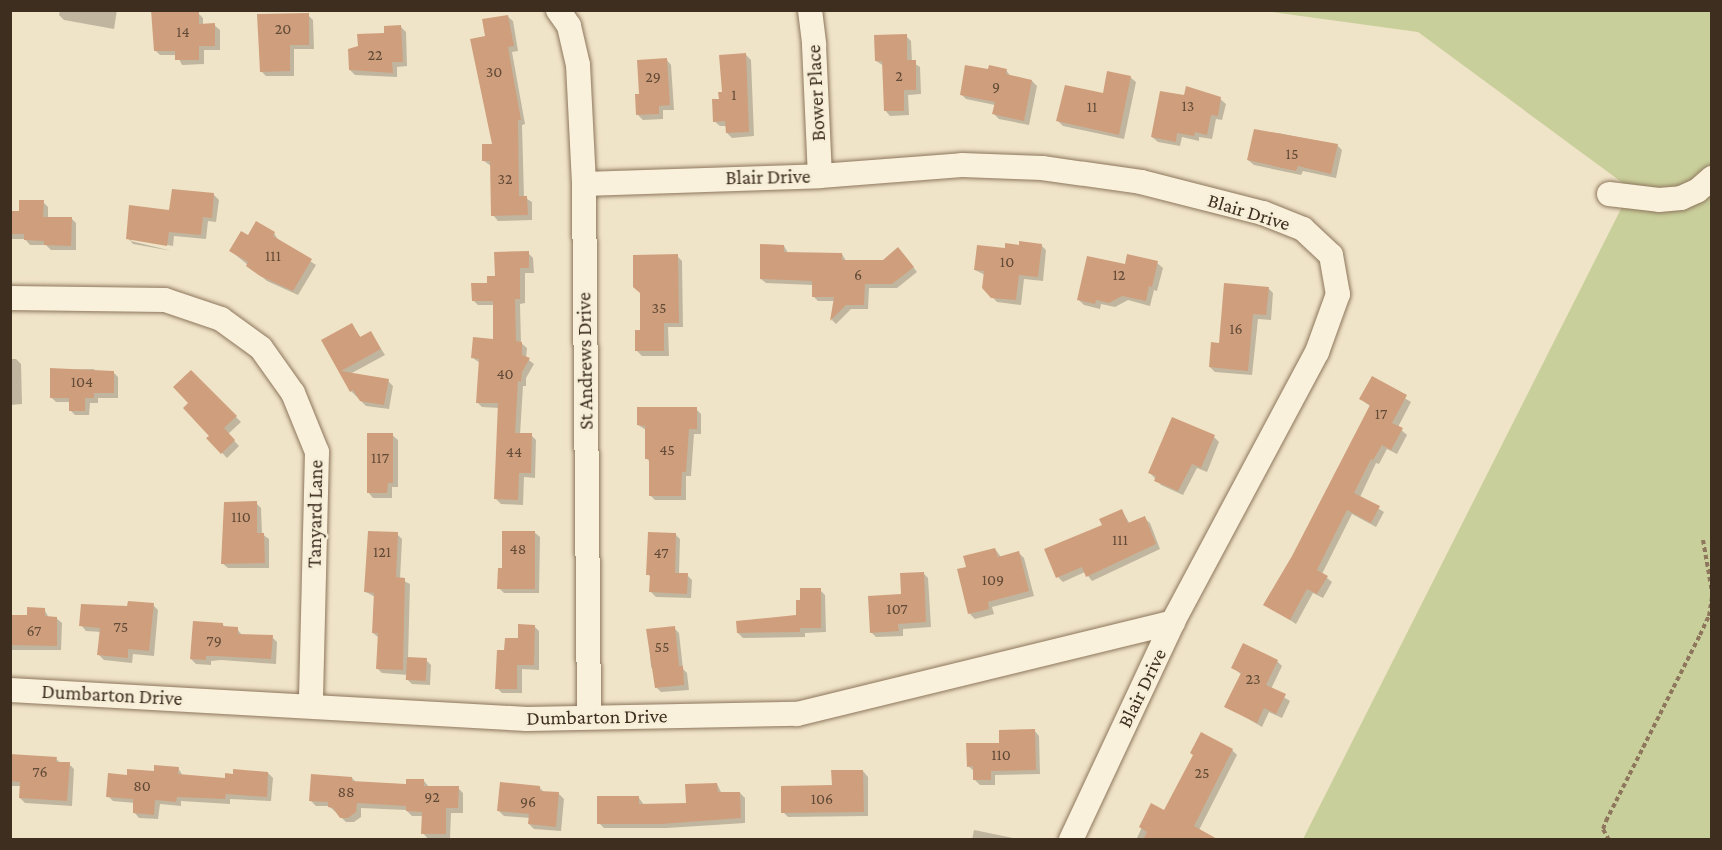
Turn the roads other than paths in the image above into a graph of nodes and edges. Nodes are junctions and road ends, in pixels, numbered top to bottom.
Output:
1 (558, 10) edge
2 (810, 10) edge
3 (820, 176) junction
4 (1712, 178) edge
5 (584, 184) junction
6 (1609, 194) dead end
7 (10, 298) edge
8 (1173, 622) junction
9 (10, 690) edge
10 (311, 706) junction
11 (589, 717) junction
12 (1071, 840) edge

1 - 5 street, St Andrews Drive
2 - 3 street, Bower Place
3 - 5 street, Blair Drive
3 - 8 street, Blair Drive
4 - 6 street
5 - 11 street, St Andrews Drive
7 - 10 street, Tanyard Lane
8 - 11 street, Dumbarton Drive
8 - 12 street, Blair Drive
9 - 10 street, Dumbarton Drive
10 - 11 street, Dumbarton Drive

